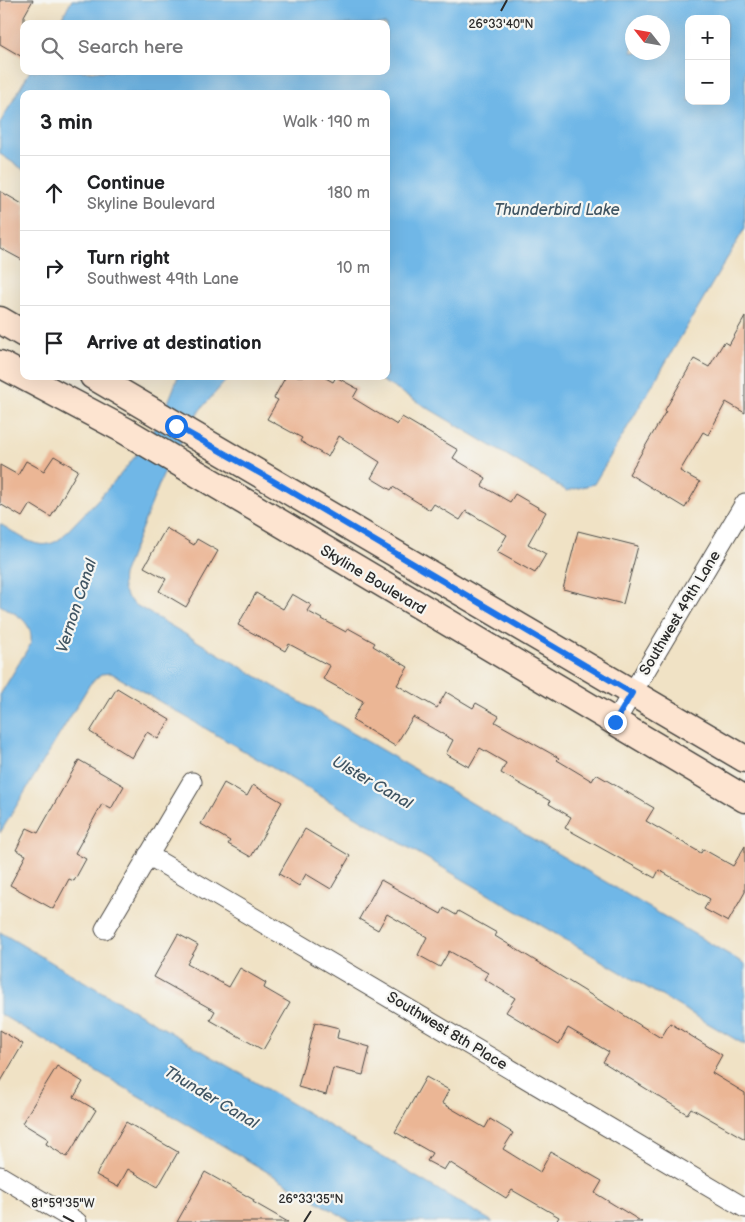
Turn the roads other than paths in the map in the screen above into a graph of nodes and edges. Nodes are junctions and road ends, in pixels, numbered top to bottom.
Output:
1 (0, 320) edge
2 (20, 332) edge
3 (0, 364) edge
4 (20, 375) edge
5 (29, 380) edge
6 (100, 380) edge
7 (745, 503) edge
8 (632, 693) junction
9 (615, 722) junction
10 (745, 759) edge
11 (192, 782) dead end
12 (745, 799) edge
13 (148, 856) junction
14 (105, 929) dead end
15 (0, 1176) edge
16 (745, 1208) edge
17 (77, 1222) edge

1 - 2 street
3 - 4 street, Skyline Boulevard
5 - 9 street, Skyline Boulevard
6 - 8 street
7 - 8 street, Southwest 49th Lane
8 - 9 street, Southwest 49th Lane
8 - 10 street
9 - 12 street, Skyline Boulevard
11 - 13 street
13 - 14 street
13 - 16 street, Southwest 8th Place
15 - 17 street

